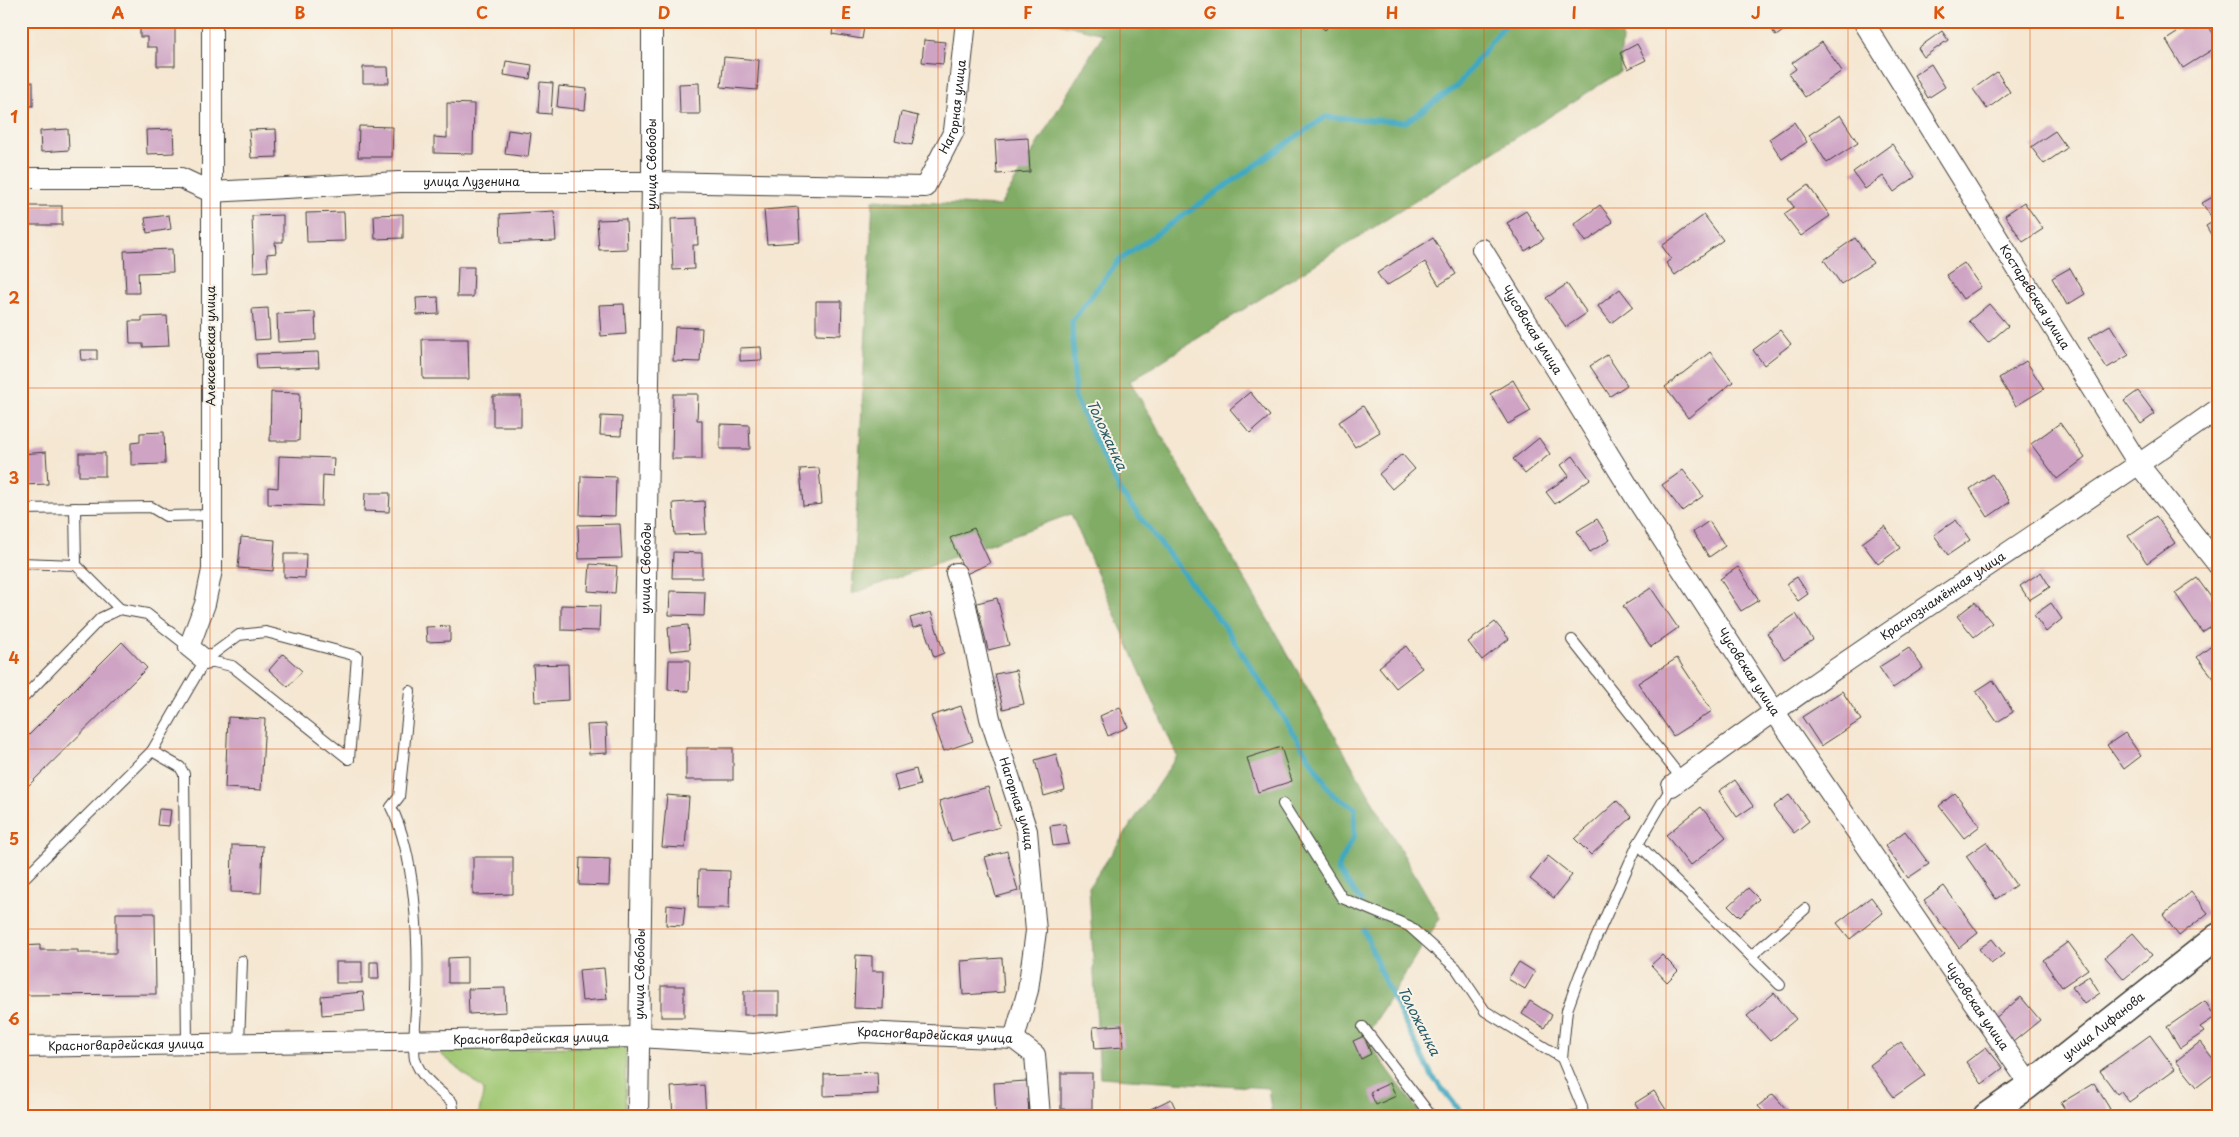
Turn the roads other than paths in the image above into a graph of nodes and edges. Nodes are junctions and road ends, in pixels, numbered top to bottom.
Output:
1 (212, 21) edge
2 (652, 21) edge
3 (966, 21) edge
4 (1863, 21) edge
5 (21, 178) edge
6 (652, 182) junction
7 (925, 187) joint
8 (211, 192) junction
9 (1482, 249) dead end
10 (2218, 409) edge
11 (2140, 465) junction
12 (75, 508) junction
13 (21, 509) edge
14 (211, 515) junction
15 (21, 563) edge
16 (2218, 564) edge
17 (76, 565) junction
18 (956, 572) dead end
19 (120, 609) junction
20 (1572, 640) dead end
21 (189, 647) junction
22 (205, 660) junction
23 (410, 691) dead end
24 (21, 700) edge
25 (1774, 712) junction
26 (152, 751) junction
27 (1677, 783) junction
28 (1282, 804) dead end
29 (1638, 844) junction
30 (21, 881) edge
31 (1805, 909) dead end
32 (2218, 936) edge
33 (1751, 956) junction
34 (242, 961) dead end
35 (1780, 984) dead end
36 (1363, 1027) dead end
37 (640, 1037) junction
38 (1014, 1039) junction
39 (415, 1041) junction
40 (187, 1044) junction
41 (239, 1044) junction
42 (21, 1047) edge
43 (1562, 1058) junction
44 (2028, 1086) junction
45 (454, 1116) edge
46 (638, 1116) edge
47 (1040, 1116) edge
48 (1431, 1116) edge
49 (1583, 1116) edge
50 (1986, 1116) edge

1 - 8 street, Алексеевская улица
2 - 6 street, улица Свободы
3 - 7 street, Нагорная улица
4 - 11 street, Костаревская улица
5 - 8 street, улица Лузенина
6 - 7 street, улица Лузенина
6 - 8 street, улица Лузенина
6 - 37 street, улица Свободы
8 - 14 street, Алексеевская улица
9 - 25 street, Чусовская улица
10 - 11 street, Краснознамённая улица
11 - 16 street, Костаревская улица
11 - 25 street, Краснознамённая улица
12 - 13 lane
12 - 14 lane
12 - 17 lane
14 - 21 street, Алексеевская улица
15 - 17 lane
17 - 19 lane
18 - 38 street, Нагорная улица
19 - 21 lane
19 - 24 lane
20 - 27 lane
21 - 22 street
22 - 22 lane
22 - 26 lane
23 - 39 lane
25 - 27 street, Краснознамённая улица
25 - 44 street, Чусовская улица
26 - 30 lane
26 - 40 lane
27 - 29 lane
28 - 43 lane
29 - 33 lane
29 - 43 lane
31 - 33 lane
32 - 44 street, улица Лифанова
33 - 35 lane
34 - 41 lane
36 - 48 lane
37 - 38 street, Красногвардейская улица
37 - 39 street, Красногвардейская улица
37 - 46 street, улица Свободы
38 - 47 street, Красногвардейская улица
39 - 41 street, Красногвардейская улица
39 - 45 lane
40 - 41 street, Красногвардейская улица
40 - 42 street, Красногвардейская улица
43 - 49 lane
44 - 50 street, улица Лифанова

